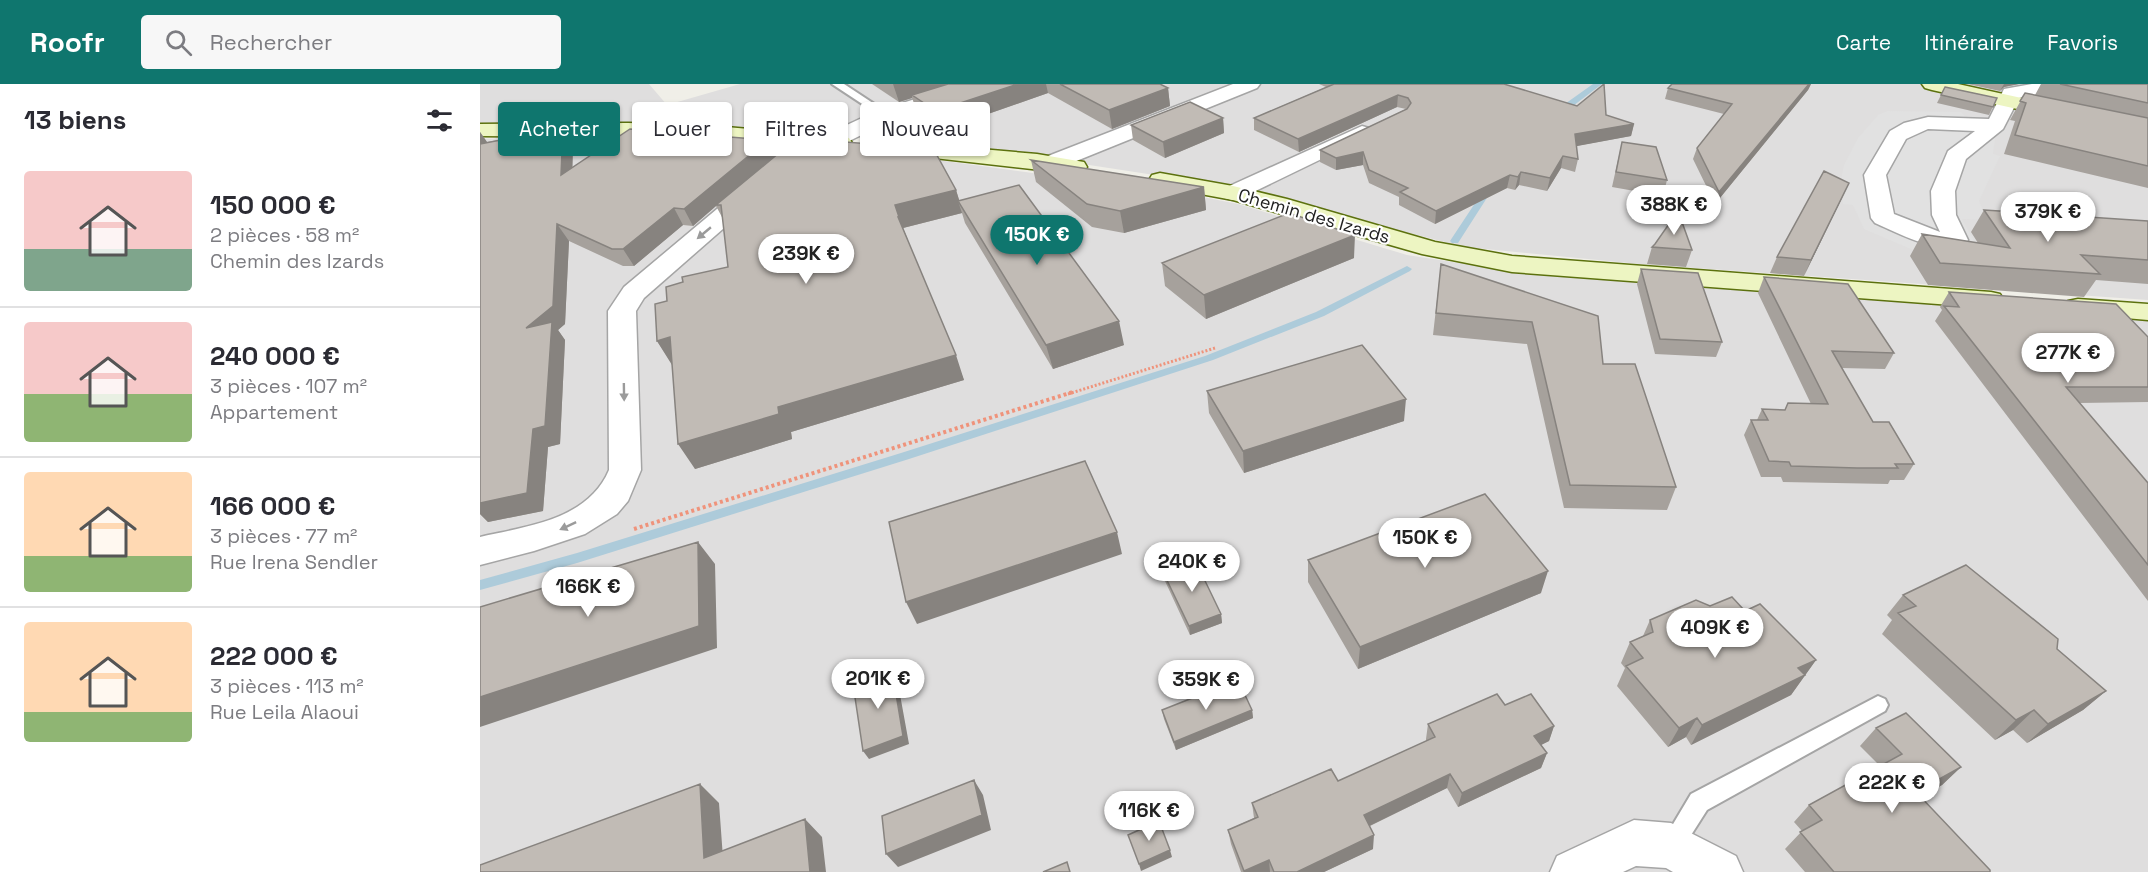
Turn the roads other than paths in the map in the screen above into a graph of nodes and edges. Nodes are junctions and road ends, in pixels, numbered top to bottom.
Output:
1 (837, 84) edge
2 (983, 84) edge
3 (1250, 84) edge
4 (1932, 84) edge
5 (2072, 84) edge
6 (2006, 101) junction
7 (865, 102) edge
8 (927, 102) edge
9 (1377, 125) edge
10 (1996, 125) junction
11 (480, 130) edge
12 (2148, 132) edge
13 (744, 134) edge
14 (848, 144) edge
15 (798, 156) edge
16 (1051, 163) junction
17 (1095, 170) edge
18 (1140, 177) edge
19 (1233, 193) junction
20 (2015, 302) edge
21 (2050, 305) edge
22 (2148, 312) edge
23 (480, 551) edge
24 (1878, 705) dead end
25 (1671, 846) junction
26 (1573, 872) edge
27 (1720, 872) edge

1 - 7 lane
2 - 8 street
3 - 16 street
4 - 6 street
5 - 6 street
6 - 10 street
6 - 12 street
9 - 19 street
10 - 10 street
11 - 13 street
14 - 16 street
15 -> 23 street
16 - 17 street
18 - 19 street, Chemin des Izards
19 - 20 street, Chemin des Izards
21 - 22 street
24 - 25 lane
25 - 26 street
25 - 27 street

